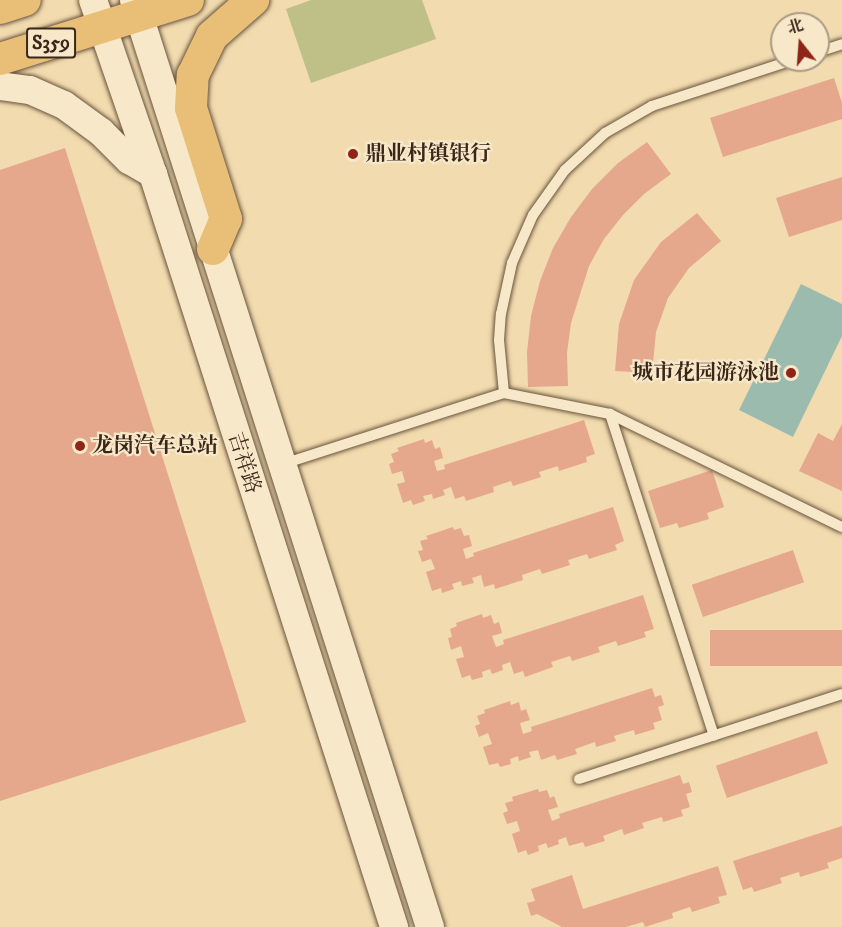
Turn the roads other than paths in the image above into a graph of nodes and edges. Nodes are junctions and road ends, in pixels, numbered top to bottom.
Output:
1 (25, 0) edge
2 (188, 0) edge
3 (253, 0) edge
4 (0, 8) edge
5 (136, 8) edge
6 (97, 14) edge
7 (0, 59) edge
8 (770, 68) edge
9 (0, 86) edge
10 (153, 174) junction
11 (213, 249) junction
12 (504, 393) junction
13 (610, 414) junction
14 (282, 465) junction
15 (842, 526) edge
16 (842, 694) edge
17 (714, 735) junction
18 (579, 779) dead end
19 (398, 829) junction
20 (365, 838) junction
21 (376, 927) edge
22 (394, 927) edge
23 (430, 927) edge
24 (451, 927) edge

1 - 4 main road, S359
2 - 5 main road, S359
3 - 11 main road
5 - 6 main road, S359
5 - 11 main road, 吉祥路
6 - 7 main road, S359
6 - 10 main road, 吉祥路
8 - 12 lane
9 - 10 main road
10 - 20 main road, 吉祥路
11 - 14 main road, 吉祥路
12 - 13 lane
12 - 14 lane
13 - 15 lane
13 - 17 lane
14 - 19 main road, 吉祥路
16 - 17 lane
17 - 18 lane
19 - 23 main road, 吉祥路
19 - 24 main road
20 - 21 main road
20 - 22 main road, 吉祥路

